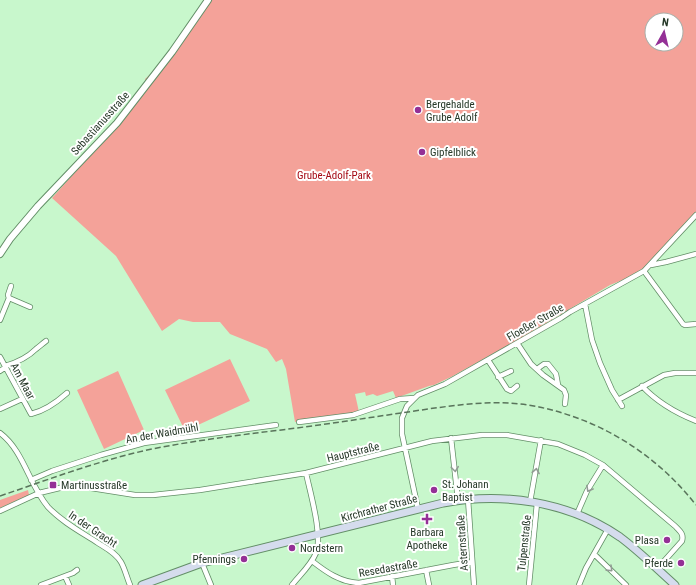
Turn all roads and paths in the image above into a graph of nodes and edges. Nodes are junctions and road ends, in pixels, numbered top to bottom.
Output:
1 (208, 0) edge
2 (696, 215) edge
3 (0, 254) edge
4 (696, 254) edge
5 (652, 265) junction
6 (644, 271) junction
7 (11, 286) dead end
8 (9, 298) junction
9 (585, 304) junction
10 (30, 307) dead end
11 (0, 320) edge
12 (696, 324) edge
13 (46, 341) dead end
14 (517, 344) junction
15 (0, 357) edge
16 (488, 360) junction
17 (5, 367) junction
18 (537, 369) junction
19 (0, 371) edge
20 (510, 371) dead end
21 (696, 373) edge
22 (498, 377) junction
23 (558, 385) junction
24 (517, 386) dead end
25 (642, 386) junction
26 (67, 393) dead end
27 (414, 398) junction
28 (22, 399) junction
29 (618, 400) junction
30 (566, 404) dead end
31 (622, 406) dead end
32 (0, 409) edge
33 (696, 421) edge
34 (299, 422) dead end
35 (276, 425) dead end
36 (0, 433) edge
37 (451, 438) junction
38 (541, 440) junction
39 (405, 449) junction
40 (604, 465) junction
41 (306, 473) junction
42 (31, 480) junction
43 (39, 493) junction
44 (468, 499) junction
45 (458, 500) junction
46 (534, 502) junction
47 (418, 509) junction
48 (0, 511) edge
49 (577, 514) junction
50 (608, 529) junction
51 (318, 535) junction
52 (594, 554) junction
53 (312, 561) junction
54 (472, 562) junction
55 (202, 563) junction
56 (657, 569) junction
57 (77, 570) dead end
58 (426, 570) junction
59 (65, 576) junction
60 (392, 576) junction
61 (41, 585) edge
62 (69, 585) edge
63 (130, 585) edge
64 (142, 585) edge
65 (210, 585) edge
66 (292, 585) edge
67 (393, 585) edge
68 (429, 585) edge
69 (474, 585) edge
70 (529, 585) edge
71 (579, 585) edge
72 (626, 585) edge
73 (674, 585) edge

1 - 3 street, Sebastianusstraße
2 - 5 street, Floeßer Straße
4 - 5 street
5 - 6 street, Floeßer Straße
6 - 9 street, Floeßer Straße
6 - 12 street
7 - 8 street
8 - 10 street
8 - 11 street
9 - 14 street, Floeßer Straße
9 - 29 street
13 - 17 street
14 - 16 street, Floeßer Straße
14 - 18 street
15 - 17 street, Am Maar
16 - 22 street
16 - 27 street, Floeßer Straße
17 - 19 street
17 - 28 street, Am Maar
18 - 23 street
18 - 23 street
20 - 22 street
21 - 25 street
22 - 24 street
23 - 30 street
25 - 29 street
25 - 33 street
26 - 28 street, Am Maar
27 - 34 street
27 - 39 street
28 - 32 street
29 - 31 street
35 - 42 street, An der Waidmühl
36 - 42 street
37 - 38 street, Hauptstraße
37 - 39 street, Hauptstraße
37 -> 45 street
38 - 40 street, Hauptstraße
46 -> 38 street, Tulpenstraße
39 - 41 street, Hauptstraße
39 - 47 street
40 -> 49 street
40 - 56 street, Hauptstraße
41 - 43 street, Hauptstraße
41 - 51 street
42 - 43 street
43 - 48 street, Hauptstraße
43 - 63 street, In der Gracht
44 - 45 main road, Kirchrather Straße
44 - 46 main road, Kirchrather Straße
44 - 54 street, Asternstraße
45 - 47 main road, Kirchrather Straße
46 - 49 main road, Kirchrather Straße
46 - 70 street, Tulpenstraße
47 - 51 main road, Kirchrather Straße
49 - 50 main road, Kirchrather Straße
50 - 52 street
50 - 56 main road, Kirchrather Straße
51 - 53 street
51 - 55 main road, Kirchrather Straße
52 - 71 street
52 -> 72 street
53 - 60 street, Resedastraße
53 - 66 street
54 - 58 street, Resedastraße
54 - 69 street, Asternstraße
55 - 64 main road, Kirchrather Straße
55 - 65 street
56 - 73 main road, Kirchrather Straße
57 - 59 street
58 - 60 street, Resedastraße
58 - 68 street
59 - 61 street
59 - 62 street
60 - 67 street

